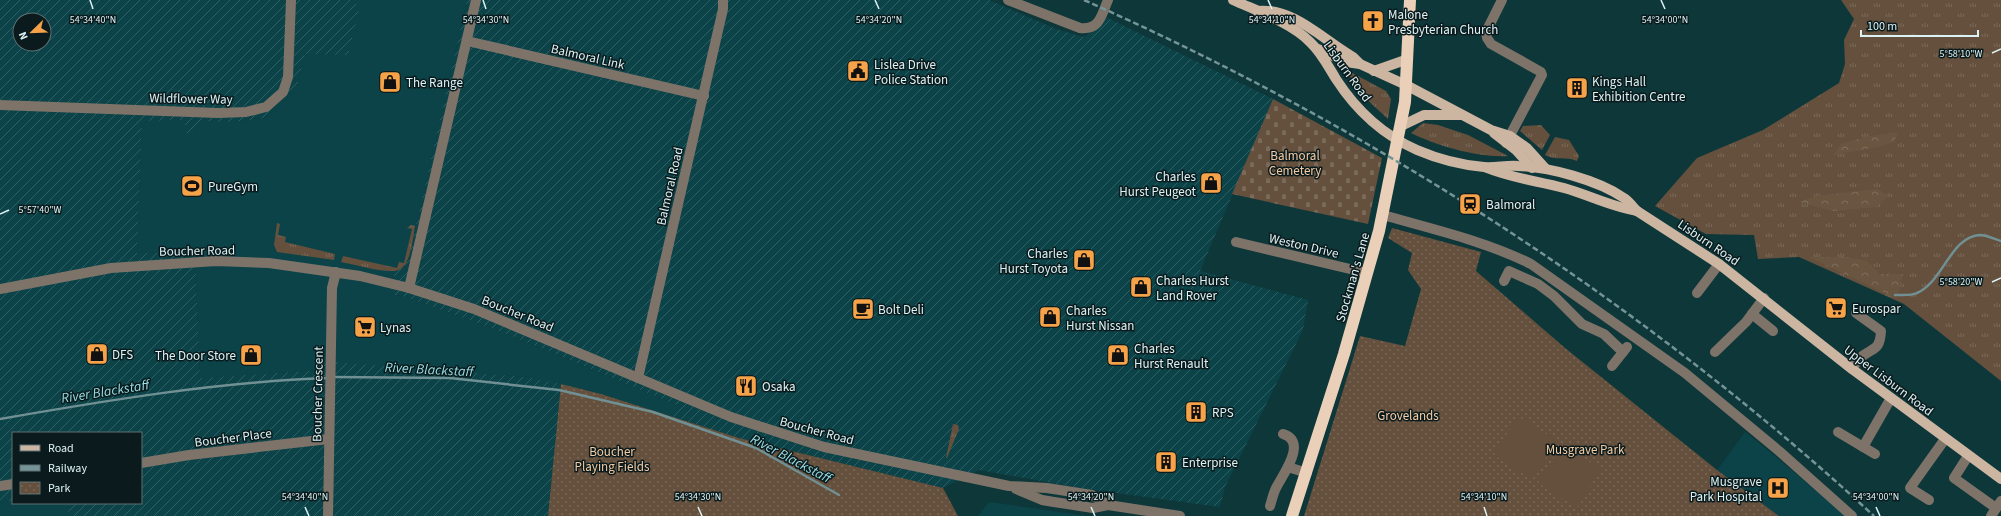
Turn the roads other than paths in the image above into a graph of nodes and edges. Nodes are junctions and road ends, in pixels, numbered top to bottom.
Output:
1 (291, 0) edge
2 (476, 0) edge
3 (723, 0) edge
4 (1008, 0) edge
5 (1108, 0) edge
6 (1233, 0) edge
7 (1410, 0) edge
8 (1502, 0) edge
9 (1257, 10) junction
10 (467, 41) junction
11 (1316, 48) junction
12 (1408, 59) junction
13 (1360, 64) junction
14 (1374, 71) junction
15 (1406, 85) junction
16 (704, 96) junction
17 (0, 105) edge
18 (1462, 115) junction
19 (1401, 126) junction
20 (1508, 140) junction
21 (1531, 166) junction
22 (1487, 168) junction
23 (1545, 168) junction
24 (1564, 188) junction
25 (1637, 211) junction
26 (1383, 215) junction
27 (1236, 242) dead end
28 (1719, 264) junction
29 (336, 272) junction
30 (1367, 273) junction
31 (1504, 281) dead end
32 (409, 288) junction
33 (0, 289) edge
34 (1697, 292) dead end
35 (1764, 298) junction
36 (1593, 308) junction
37 (1856, 313) dead end
38 (1752, 314) junction
39 (1582, 324) junction
40 (1773, 331) dead end
41 (1715, 352) dead end
42 (1612, 366) dead end
43 (1852, 369) junction
44 (638, 378) junction
45 (1890, 398) junction
46 (1838, 432) dead end
47 (1283, 434) dead end
48 (329, 439) junction
49 (1945, 439) junction
50 (1863, 447) junction
51 (1875, 454) dead end
52 (1968, 456) junction
53 (142, 463) edge
54 (1288, 467) junction
55 (1307, 472) junction
56 (2001, 479) edge
57 (12, 484) edge
58 (0, 486) edge
59 (1928, 500) dead end
60 (1270, 506) dead end
61 (1996, 508) edge
62 (1291, 514) edge
63 (328, 516) edge
64 (1180, 516) edge
65 (1852, 516) edge

1 - 17 street, Wildflower Way
2 - 10 street
3 - 16 street, Balmoral Road
4 - 5 street
6 - 9 main road, Lisburn Road
7 - 12 highway, Stockman's Lane
8 - 20 street
9 - 11 main road, Lisburn Road
9 - 13 main road
10 - 16 street, Balmoral Link
10 - 32 street
11 - 13 main road
11 - 22 main road, Lisburn Road
12 - 14 main road
12 - 15 highway, Stockman's Lane
13 - 14 main road
14 - 15 main road
15 - 18 main road
15 - 19 highway, Stockman's Lane
16 - 44 street, Balmoral Road
18 - 19 main road
18 - 20 main road
19 - 26 highway, Stockman's Lane
20 - 21 main road
20 - 23 main road
21 - 22 main road, Lisburn Road
21 - 23 main road, Lisburn Road
21 - 24 main road
22 - 24 main road, Lisburn Road
23 - 25 main road, Lisburn Road
24 - 25 main road, Lisburn Road
25 - 28 main road, Lisburn Road
26 - 30 highway, Stockman's Lane
26 - 36 street
27 - 30 street, Weston Drive
28 - 34 street
28 - 35 main road, Lisburn Road
29 - 32 street, Boucher Road
29 - 33 street, Boucher Road
29 - 48 street, Boucher Crescent
30 - 55 highway, Stockman's Lane
31 - 39 street
32 - 44 street, Boucher Road
35 - 38 street
35 - 43 main road, Upper Lisburn Road
36 - 39 street
36 - 65 street
37 - 43 street
38 - 40 street
38 - 41 street
39 - 42 street
43 - 45 main road, Upper Lisburn Road
44 - 64 street, Boucher Road
45 - 49 main road, Upper Lisburn Road
45 - 50 street
46 - 50 street
47 - 54 street
48 - 53 street, Boucher Place
48 - 63 street, Boucher Crescent
49 - 52 main road, Upper Lisburn Road
49 - 59 street
50 - 51 street
52 - 56 main road, Upper Lisburn Road
52 - 61 street
54 - 55 street
54 - 60 street
55 - 62 highway, Stockman's Lane
57 - 58 street

